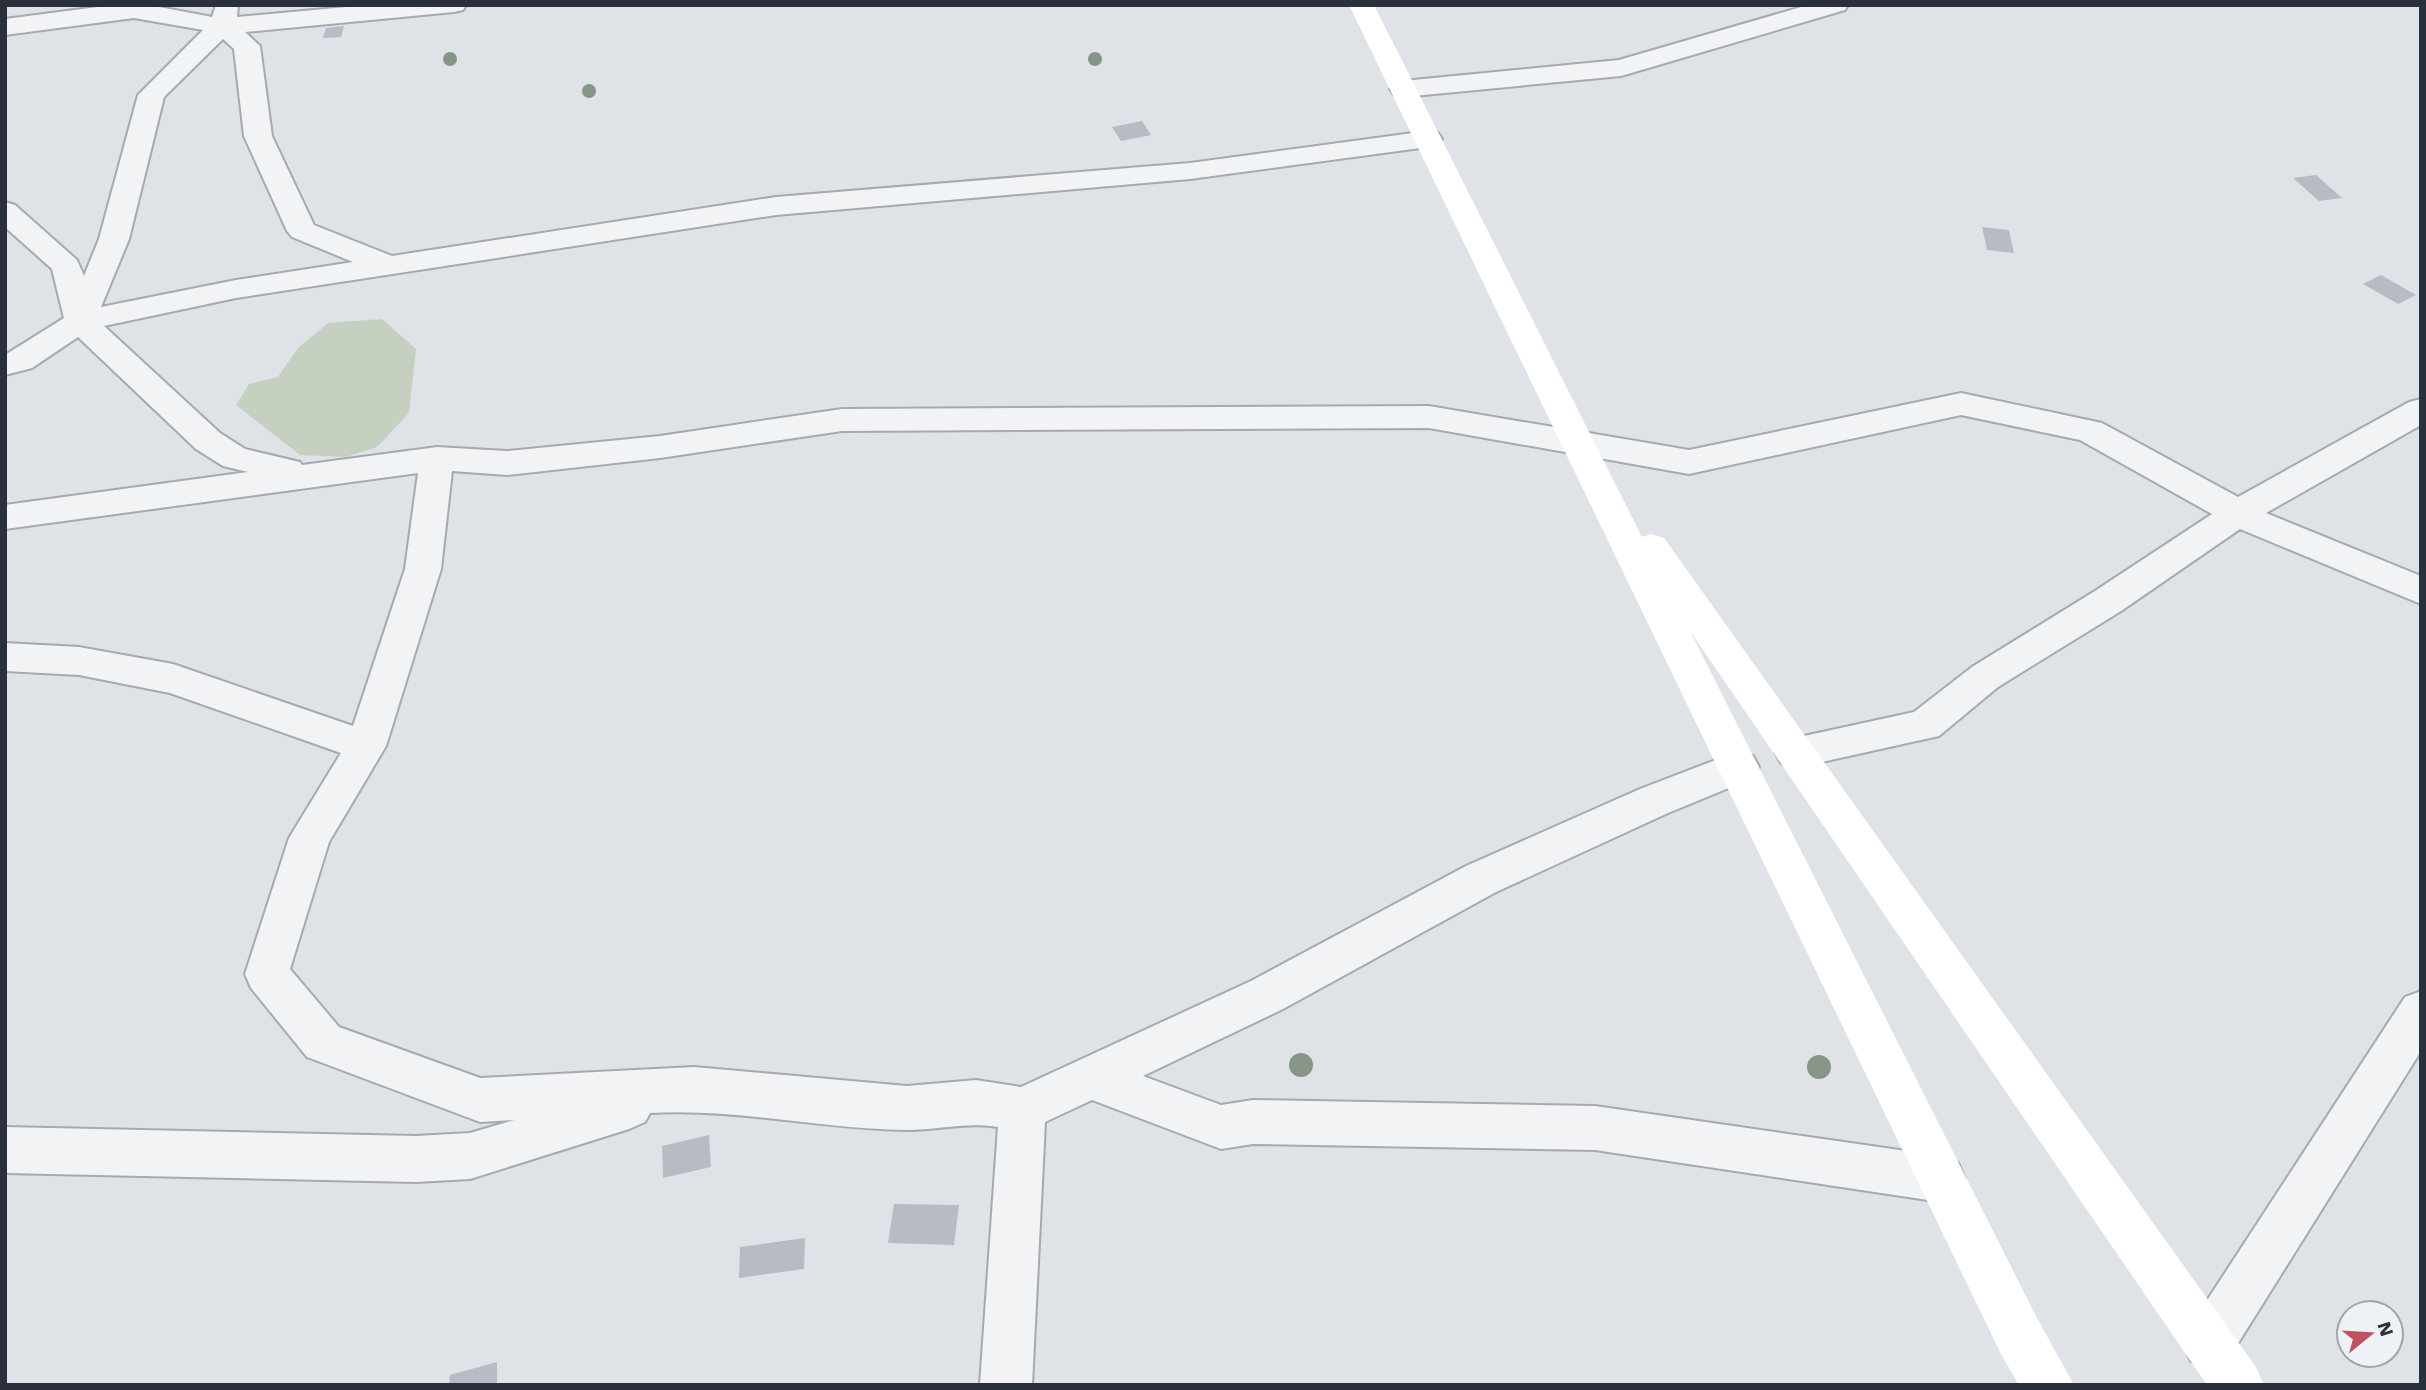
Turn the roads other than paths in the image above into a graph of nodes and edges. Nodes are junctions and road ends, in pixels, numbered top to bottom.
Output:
1 (453, 5) edge
2 (1361, 5) edge
3 (1836, 5) edge
4 (390, 8) edge
5 (224, 16) edge
6 (5, 27) edge
7 (1403, 89) junction
8 (1428, 139) junction
9 (5, 211) edge
10 (388, 265) junction
11 (80, 321) junction
12 (5, 365) edge
13 (2421, 410) edge
14 (1580, 444) junction
15 (436, 458) junction
16 (310, 476) junction
17 (2238, 513) junction
18 (5, 516) edge
19 (2421, 591) edge
20 (5, 657) edge
21 (366, 746) junction
22 (1795, 752) junction
23 (1739, 767) junction
24 (2421, 1011) edge
25 (2406, 1054) edge
26 (1091, 1078) junction
27 (695, 1089) junction
28 (1022, 1109) junction
29 (5, 1150) edge
30 (1941, 1179) junction
31 (2209, 1343) junction
32 (1006, 1385) edge
33 (2048, 1385) edge
34 (2238, 1385) edge

1 - 4 street
2 - 7 street
3 - 7 street
4 - 5 street
5 - 6 street
5 - 10 street
5 - 11 street
7 - 8 street
8 - 10 street
8 - 14 street
9 - 11 street
10 - 11 street
11 - 12 street
11 - 16 street
13 - 17 street
14 - 15 street
14 - 17 street
14 - 22 street
14 - 23 street
15 - 16 street
15 - 21 street
16 - 18 street
17 - 19 street
17 - 22 street
20 - 21 street
21 - 27 street
22 - 31 street
23 - 26 street
23 - 30 street
24 - 25 street
25 - 31 street
26 - 28 street
26 - 30 street
27 - 28 street
27 - 29 street
28 - 32 street
30 - 33 street
31 - 34 street

